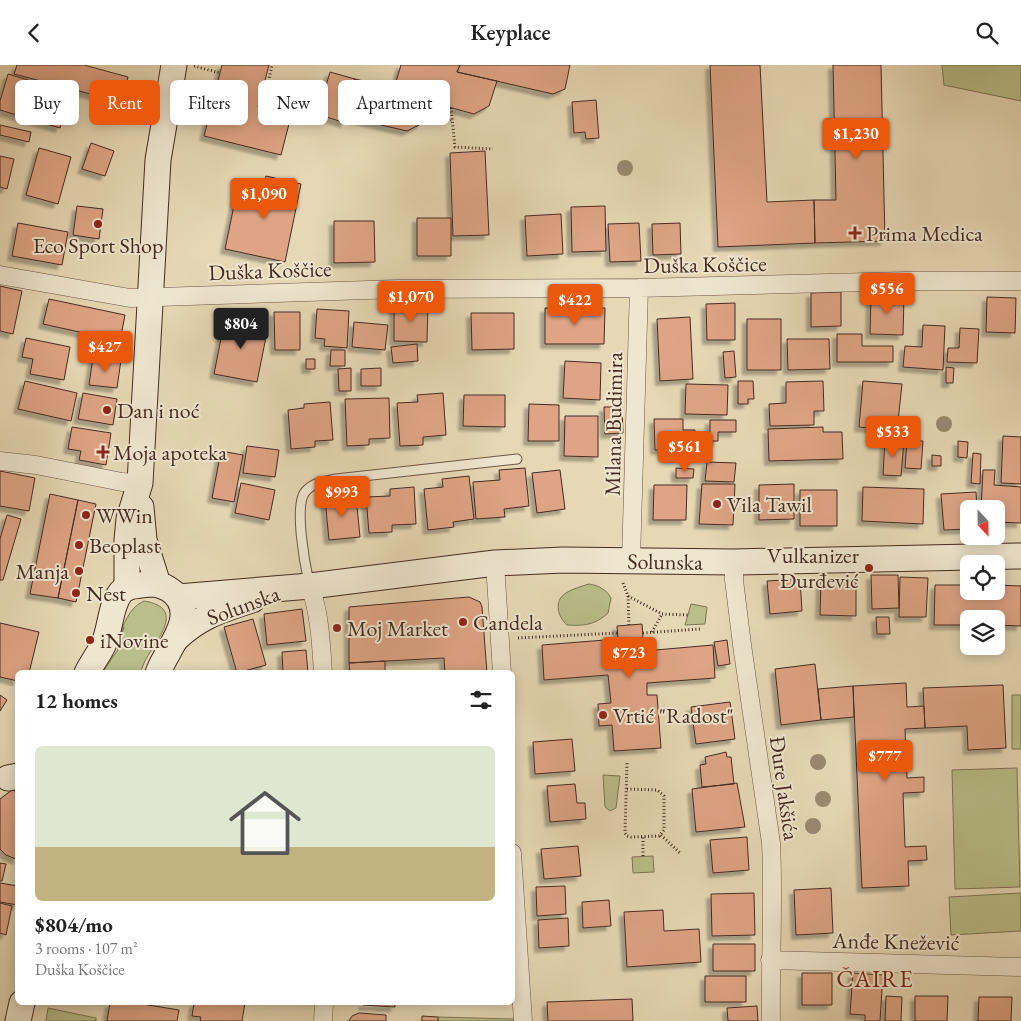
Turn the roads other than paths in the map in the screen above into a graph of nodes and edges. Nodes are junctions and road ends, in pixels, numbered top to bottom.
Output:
1 (174, 65) edge
2 (0, 275) edge
3 (1021, 281) edge
4 (639, 288) junction
5 (151, 296) junction
6 (517, 459) dead end
7 (0, 461) edge
8 (139, 486) junction
9 (1021, 556) edge
10 (734, 562) junction
11 (495, 563) junction
12 (626, 569) junction
13 (301, 587) junction
14 (126, 588) junction
15 (168, 591) junction
16 (171, 643) junction
17 (89, 670) edge
18 (159, 670) edge
19 (323, 670) edge
20 (502, 670) edge
21 (515, 899) edge
22 (770, 960) junction
23 (1021, 967) edge
24 (22, 1005) edge
25 (324, 1005) edge
26 (18, 1021) edge
27 (323, 1021) edge
28 (523, 1021) edge
29 (771, 1021) edge

1 - 5 street
2 - 5 street, Duška Koščice
3 - 4 street, Duška Koščice
4 - 5 street, Duška Koščice
4 - 12 street, Milana Budimira
5 - 8 street
6 - 13 lane, Solunska
7 - 8 street
8 - 14 street
8 - 15 street
9 - 10 street, Solunska
10 - 12 street, Solunska
10 - 22 street, Đure Jakšića
11 - 12 street, Solunska
11 - 13 street, Solunska
11 - 20 street
13 - 15 street, Solunska
13 - 16 street, Solunska
13 - 19 street
14 - 15 street, Solunska
14 - 17 street
15 - 16 street
16 - 18 street
21 - 28 street
22 - 23 street, Anđe Knežević
22 - 29 street, Đure Jakšića
24 - 26 street
25 - 27 street

